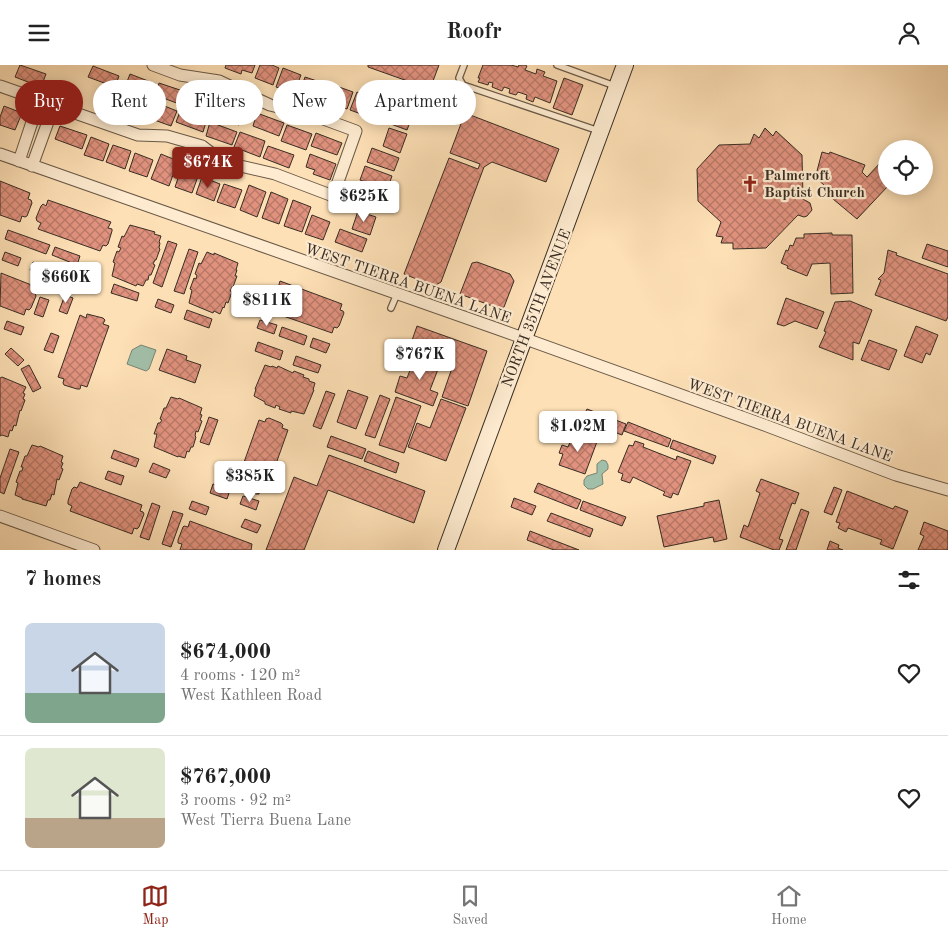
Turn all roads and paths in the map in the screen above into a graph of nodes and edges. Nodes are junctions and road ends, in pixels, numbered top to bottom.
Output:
1 (153, 65) edge
2 (464, 65) edge
3 (557, 65) edge
4 (625, 65) edge
5 (0, 86) edge
6 (617, 87) junction
7 (15, 91) edge
8 (83, 117) edge
9 (30, 125) edge
10 (47, 125) edge
11 (601, 131) junction
12 (0, 154) edge
13 (19, 161) junction
14 (32, 166) junction
15 (397, 294) junction
16 (391, 308) dead end
17 (524, 339) junction
18 (948, 490) edge
19 (0, 516) edge
20 (94, 550) edge
21 (446, 550) edge

1 - 8 street
2 - 11 lane
3 - 6 lane
4 - 6 main road, NORTH 35TH AVENUE
5 - 7 street
6 - 11 main road, NORTH 35TH AVENUE
9 - 13 street
10 - 14 street
11 - 17 main road, NORTH 35TH AVENUE
12 - 13 street, WEST TIERRA BUENA LANE
13 - 14 street, WEST TIERRA BUENA LANE
14 - 15 street, WEST TIERRA BUENA LANE
15 - 16 lane
15 - 17 street, WEST TIERRA BUENA LANE
17 - 18 street, WEST TIERRA BUENA LANE
17 - 21 main road, NORTH 35TH AVENUE
19 - 20 street

